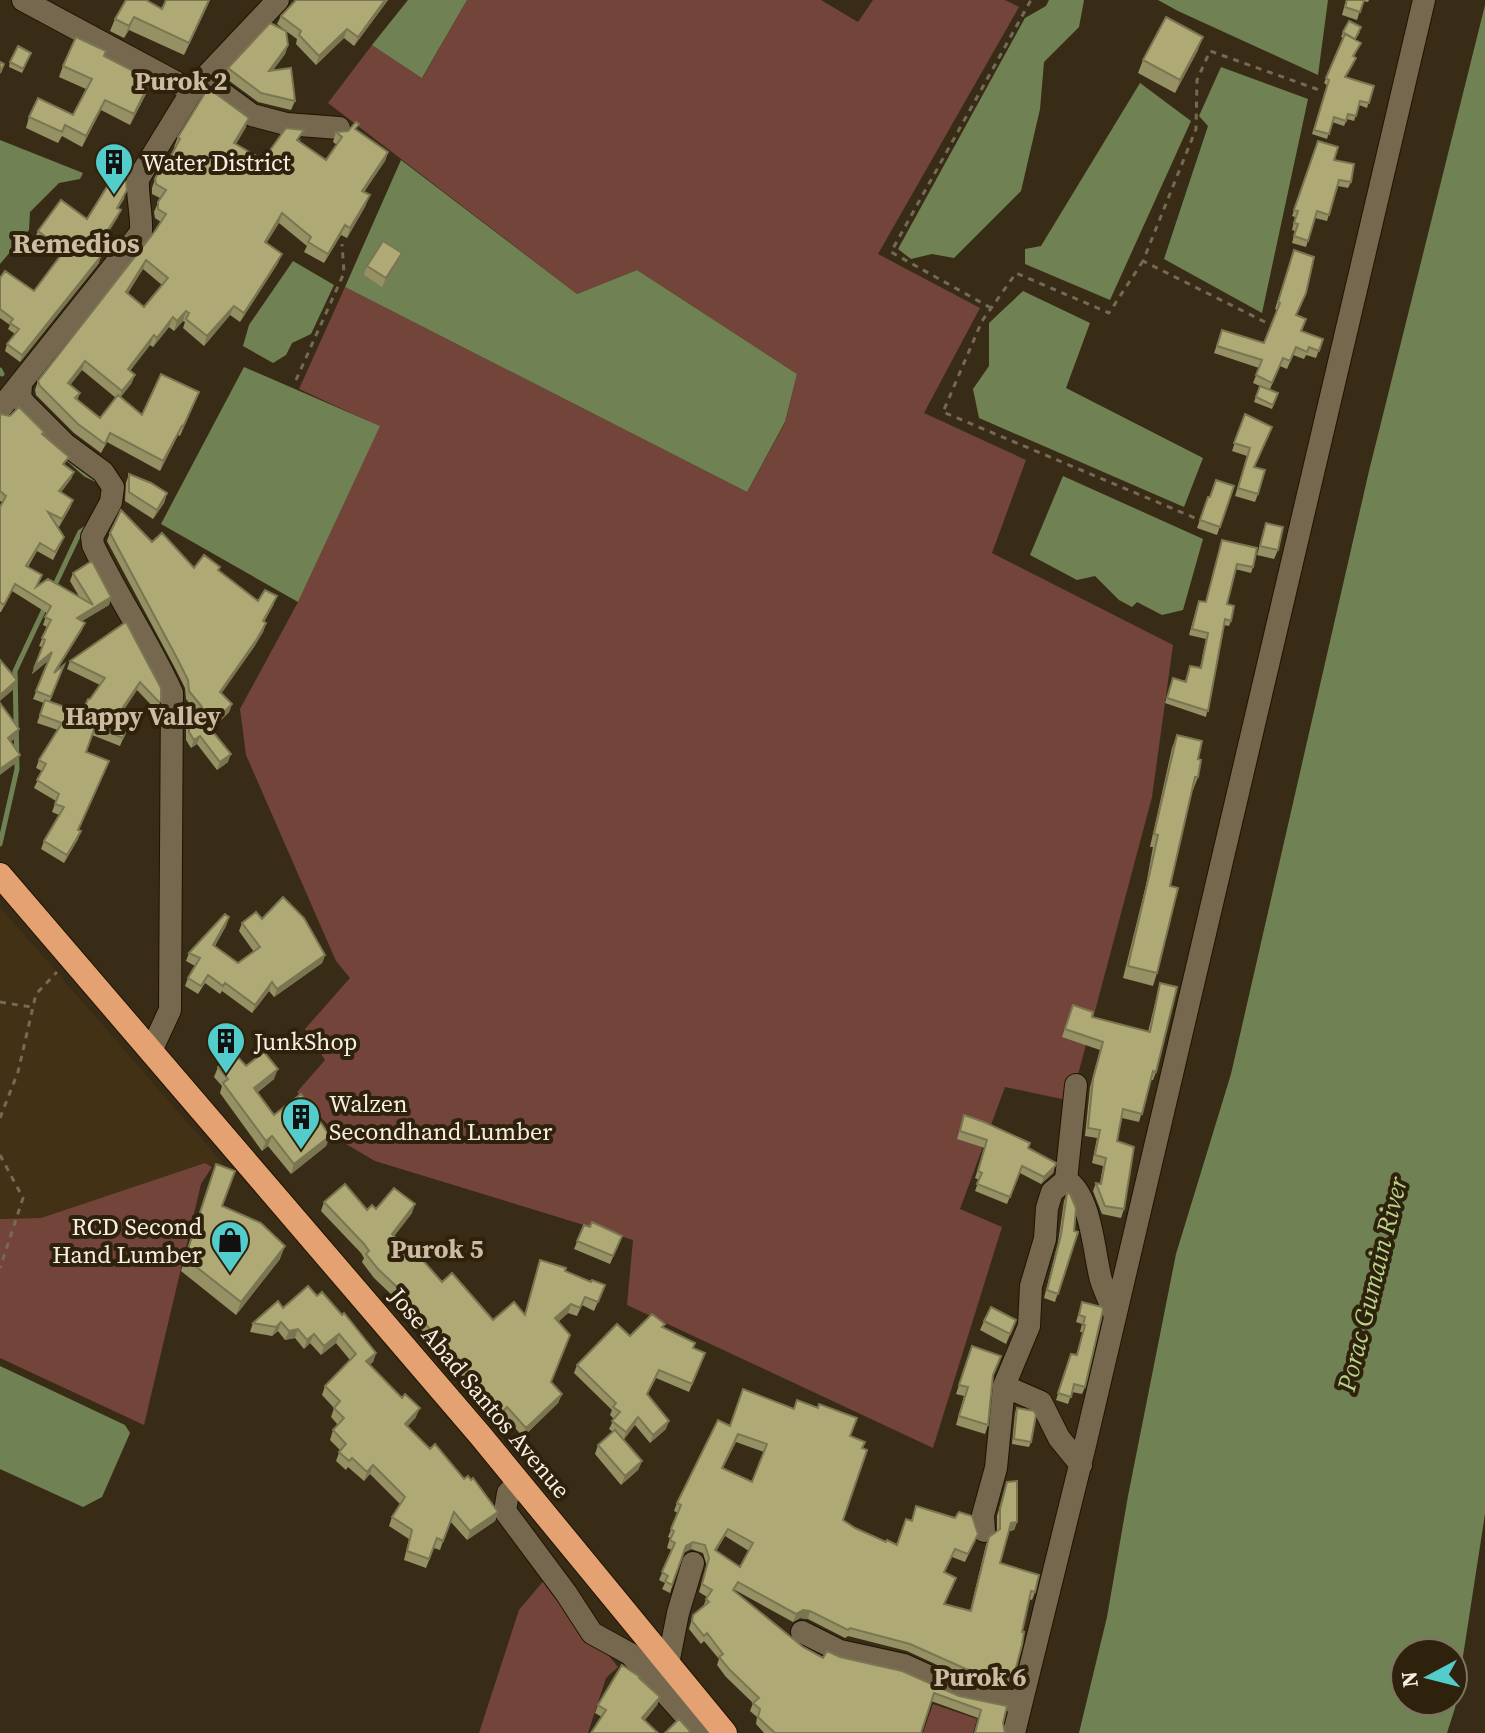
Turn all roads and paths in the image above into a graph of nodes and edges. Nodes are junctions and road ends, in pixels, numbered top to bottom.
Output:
1 (23, 0) edge
2 (278, 0) edge
3 (1031, 0) edge
4 (1424, 0) edge
5 (198, 85) junction
6 (1322, 91) edge
7 (339, 128) edge
8 (342, 244) edge
9 (1143, 261) junction
10 (991, 308) junction
11 (1265, 322) dead end
12 (296, 380) dead end
13 (21, 385) junction
14 (0, 409) edge
15 (1195, 518) dead end
16 (4, 880) edge
17 (71, 958) junction
18 (0, 1002) edge
19 (31, 1007) junction
20 (151, 1051) junction
21 (1076, 1085) dead end
22 (0, 1118) edge
23 (0, 1155) edge
24 (1066, 1180) junction
25 (0, 1268) edge
26 (1115, 1316) junction
27 (1004, 1386) junction
28 (1081, 1465) junction
29 (519, 1483) junction
30 (984, 1531) dead end
31 (693, 1563) dead end
32 (802, 1632) dead end
33 (668, 1664) junction
34 (1021, 1703) junction
35 (701, 1733) edge
36 (725, 1733) edge
37 (1014, 1733) edge

1 - 5 street
2 - 5 street
3 - 10 path
4 - 26 street
5 - 7 street
5 - 13 street
6 - 9 path
8 - 12 path
9 - 10 path
9 - 11 path
10 - 15 path
13 - 14 street
13 - 20 street
16 - 17 highway, Jose Abad Santos Avenue
17 - 19 path
17 - 20 highway, Jose Abad Santos Avenue
18 - 19 path
19 - 22 path
20 - 29 highway, Jose Abad Santos Avenue
21 - 24 street
23 - 25 path
24 - 26 street
24 - 27 street
26 - 28 street
27 - 28 street
27 - 30 street
28 - 34 street
29 - 33 highway, Jose Abad Santos Avenue
29 - 35 street
31 - 33 street
32 - 34 street
33 - 36 highway, Jose Abad Santos Avenue
34 - 37 street

